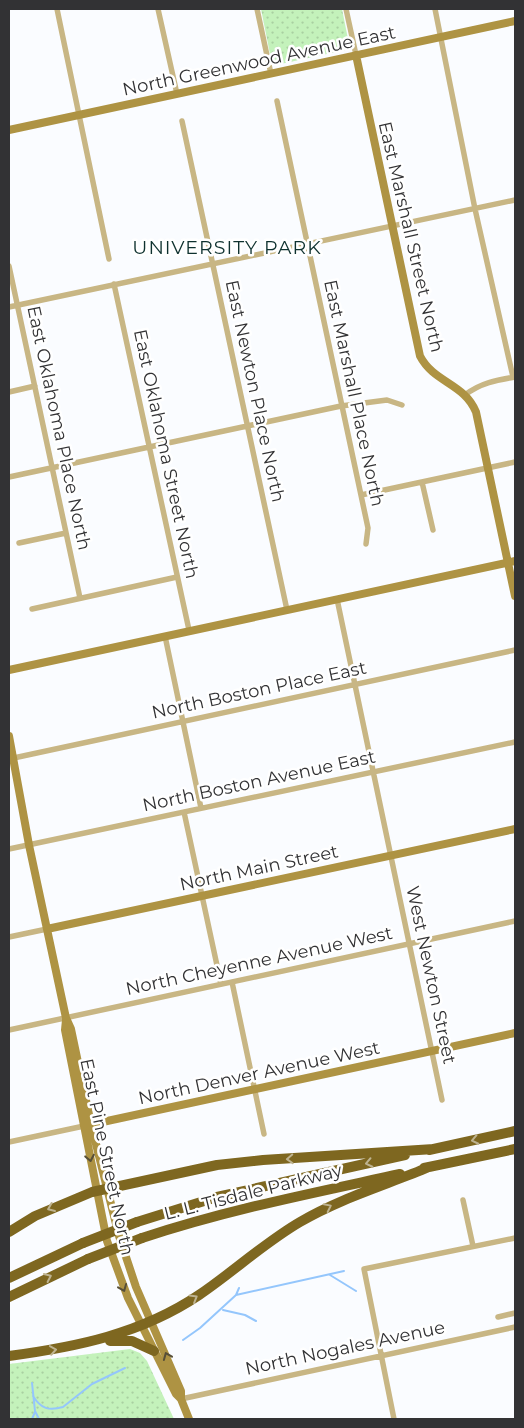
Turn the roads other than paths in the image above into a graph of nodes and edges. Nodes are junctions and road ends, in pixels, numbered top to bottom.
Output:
1 (57, 9) edge
2 (158, 9) edge
3 (257, 9) edge
4 (346, 9) edge
5 (435, 9) edge
6 (515, 21) edge
7 (440, 37) junction
8 (356, 55) junction
9 (271, 74) junction
10 (177, 94) junction
11 (277, 101) dead end
12 (79, 115) junction
13 (182, 120) dead end
14 (9, 130) edge
15 (515, 200) edge
16 (476, 209) junction
17 (392, 227) junction
18 (307, 246) junction
19 (109, 259) dead end
20 (211, 264) junction
21 (9, 266) edge
22 (114, 284) junction
23 (17, 305) junction
24 (9, 307) edge
25 (514, 377) edge
26 (35, 386) junction
27 (9, 392) edge
28 (465, 395) junction
29 (402, 405) dead end
30 (341, 406) junction
31 (248, 426) junction
32 (150, 448) junction
33 (515, 462) edge
34 (52, 468) junction
35 (488, 468) junction
36 (9, 477) edge
37 (422, 482) junction
38 (361, 495) junction
39 (433, 530) dead end
40 (66, 532) junction
41 (19, 543) dead end
42 (366, 544) dead end
43 (512, 562) edge
44 (178, 577) junction
45 (515, 596) edge
46 (80, 598) junction
47 (337, 599) junction
48 (32, 609) dead end
49 (286, 610) junction
50 (189, 630) junction
51 (165, 636) junction
52 (515, 650) edge
53 (9, 670) edge
54 (355, 686) junction
55 (183, 722) junction
56 (9, 736) edge
57 (515, 742) edge
58 (11, 759) edge
59 (373, 772) junction
60 (201, 808) junction
61 (184, 812) junction
62 (515, 829) edge
63 (29, 845) junction
64 (9, 849) edge
65 (391, 856) junction
66 (202, 896) junction
67 (515, 921) edge
68 (47, 929) junction
69 (9, 937) edge
70 (409, 944) junction
71 (232, 982) junction
72 (221, 984) junction
73 (66, 1018) junction
74 (9, 1030) edge
75 (515, 1033) edge
76 (432, 1051) junction
77 (255, 1089) junction
78 (442, 1100) dead end
79 (88, 1125) junction
80 (515, 1131) edge
81 (264, 1134) dead end
82 (9, 1142) edge
83 (434, 1149) junction
84 (515, 1149) edge
85 (429, 1167) junction
86 (107, 1188) junction
87 (96, 1191) junction
88 (463, 1200) dead end
89 (9, 1232) edge
90 (515, 1238) edge
91 (473, 1246) junction
92 (9, 1278) edge
93 (9, 1297) edge
94 (515, 1313) edge
95 (498, 1317) dead end
96 (146, 1324) junction
97 (515, 1327) edge
98 (96, 1341) junction
99 (154, 1351) junction
100 (9, 1356) edge
101 (381, 1356) junction
102 (181, 1399) junction
103 (189, 1419) edge
104 (394, 1419) edge

1 - 12 street
2 - 10 street
3 - 9 street
4 - 8 street, East Marshall Street North
5 - 7 street
6 - 7 street, North Greenwood Avenue East
7 - 8 street, North Greenwood Avenue East
7 - 16 street
8 - 9 street, North Greenwood Avenue East
8 - 17 street, East Marshall Street North
9 - 10 street, North Greenwood Avenue East
10 - 12 street, North Greenwood Avenue East
11 - 18 street, East Marshall Place North
12 - 14 street, North Greenwood Avenue East
12 - 19 street
13 - 20 street, East Newton Place North
15 - 16 street
16 - 17 street
16 - 25 street
17 - 18 street
17 - 28 street, East Marshall Street North
18 - 20 street
18 - 30 street, East Marshall Place North
20 - 22 street
20 - 31 street, East Newton Place North
21 - 23 street, East Oklahoma Place North
22 - 23 street
22 - 32 street, East Oklahoma Street North
23 - 24 street
23 - 26 street, East Oklahoma Place North
25 - 28 street
26 - 27 street
26 - 34 street, East Oklahoma Place North
28 - 35 street, East Marshall Street North
29 - 30 street
30 - 31 street
30 - 38 street, East Marshall Place North
31 - 32 street
31 - 49 street, East Newton Place North
32 - 34 street
32 - 44 street, East Oklahoma Street North
33 - 35 street
34 - 36 street
34 - 40 street, East Oklahoma Place North
35 - 37 street
35 - 43 street, East Marshall Street North
37 - 38 street
37 - 39 street
38 - 42 street, East Marshall Place North
40 - 41 street
40 - 46 street, East Oklahoma Place North
43 - 45 street, East Marshall Street North
43 - 47 street
44 - 46 street
44 - 50 street, East Oklahoma Street North
46 - 48 street
47 - 49 street
47 - 54 street, West Newton Street
49 - 50 street
50 - 51 street
51 - 53 street
51 - 55 street
52 - 54 street, North Boston Place East
54 - 55 street, North Boston Place East
54 - 59 street, West Newton Street
55 - 58 street, North Boston Place East
55 - 60 street
56 - 58 street, East Pine Street North
57 - 59 street, North Boston Avenue East
58 - 63 street, East Pine Street North
59 - 60 street, North Boston Avenue East
59 - 65 street, West Newton Street
60 - 61 street, North Boston Avenue East
61 - 63 street, North Boston Avenue East
61 - 66 street
62 - 65 street, North Main Street
63 - 64 street, North Boston Avenue East
63 - 68 street, East Pine Street North
65 - 66 street, North Main Street
65 - 70 street, West Newton Street
66 - 68 street, North Main Street
66 - 72 street
67 - 70 street, North Cheyenne Avenue West
68 - 69 street, North Main Street
68 - 73 street, East Pine Street North
70 - 71 street, North Cheyenne Avenue West
70 - 76 street, West Newton Street
71 - 72 street, North Cheyenne Avenue West
71 - 77 street
72 - 73 street, North Cheyenne Avenue West
73 - 74 street, North Cheyenne Avenue West
73 - 79 street, East Pine Street North
75 - 76 street, North Denver Avenue West
76 - 77 street, North Denver Avenue West
76 - 78 street, West Newton Street
77 - 79 street, North Denver Avenue West
77 - 81 street
79 - 82 street, North Denver Avenue West
79 - 86 street, East Pine Street North
79 -> 87 street, East Pine Street North
80 -> 83 highway, L. L. Tisdale Parkway
83 -> 86 highway
83 -> 92 highway, L. L. Tisdale Parkway, bridge
84 - 85 highway, L. L. Tisdale Parkway
93 -> 85 highway, L. L. Tisdale Parkway, bridge
96 -> 85 highway
86 - 87 highway
86 - 96 street, East Pine Street North
87 -> 89 highway
87 -> 96 street, East Pine Street North
88 - 91 street
90 - 91 street
91 - 101 street
94 - 95 street
96 - 98 highway
96 - 99 street
102 -> 96 street
97 - 101 street, North Nogales Avenue
98 - 99 highway
100 -> 98 highway
99 - 102 street
101 - 102 street, North Nogales Avenue
101 - 104 street
102 - 103 street

